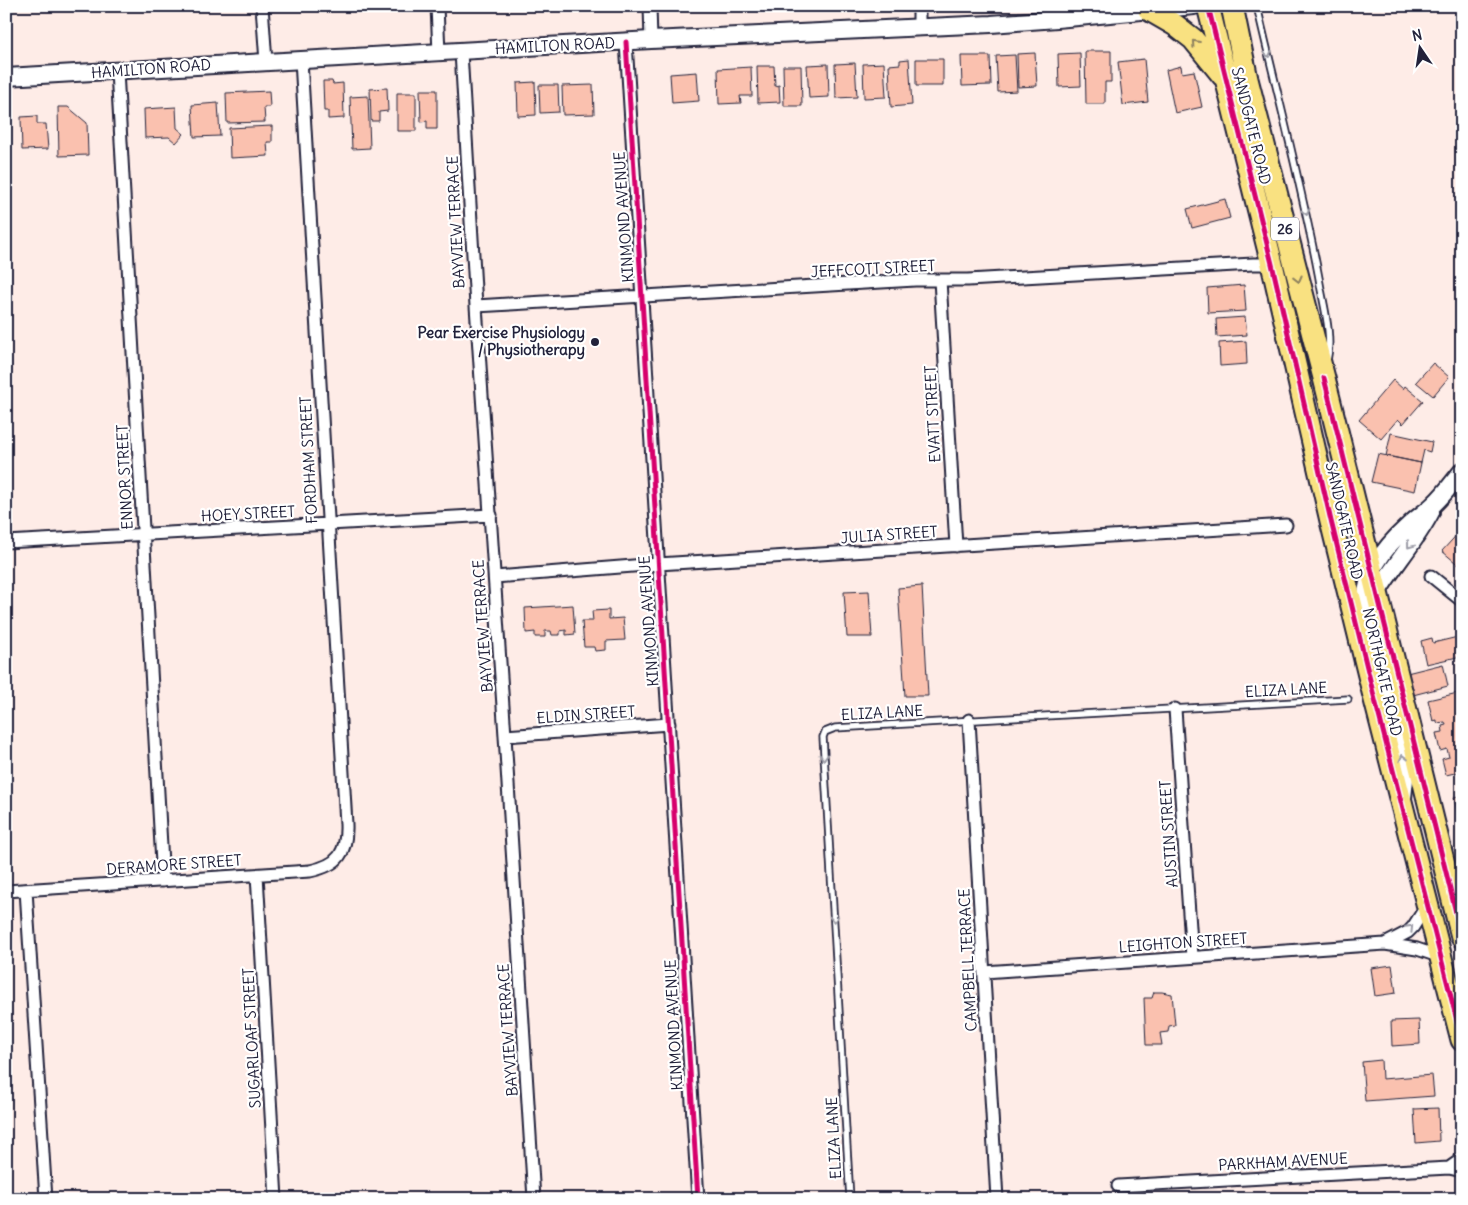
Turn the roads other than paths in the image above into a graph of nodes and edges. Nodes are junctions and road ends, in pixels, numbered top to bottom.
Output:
1 (262, 6) edge
2 (437, 6) edge
3 (650, 6) edge
4 (919, 6) edge
5 (1194, 6) edge
6 (1208, 6) edge
7 (1232, 6) edge
8 (1257, 6) edge
9 (1151, 8) edge
10 (920, 27) junction
11 (651, 40) junction
12 (626, 42) junction
13 (461, 52) junction
14 (439, 53) junction
15 (301, 60) junction
16 (266, 62) junction
17 (117, 72) junction
18 (6, 78) edge
19 (1226, 80) junction
20 (1272, 264) junction
21 (940, 280) junction
22 (642, 297) junction
23 (476, 306) junction
24 (1324, 378) junction
25 (1462, 471) edge
26 (1435, 503) junction
27 (491, 515) junction
28 (328, 525) junction
29 (1286, 525) dead end
30 (144, 535) junction
31 (6, 542) edge
32 (956, 546) junction
33 (658, 564) junction
34 (1372, 571) junction
35 (1431, 576) dead end
36 (495, 577) junction
37 (1377, 593) junction
38 (1462, 601) edge
39 (1348, 699) dead end
40 (1175, 709) junction
41 (970, 720) junction
42 (669, 724) junction
43 (505, 736) junction
44 (1402, 806) junction
45 (339, 858) joint
46 (258, 875) junction
47 (164, 881) junction
48 (26, 890) junction
49 (6, 891) edge
50 (1427, 904) junction
51 (1462, 937) edge
52 (1385, 944) junction
53 (1192, 957) junction
54 (1441, 957) junction
55 (984, 972) junction
56 (1458, 1004) edge
57 (1462, 1040) edge
58 (1462, 1159) edge
59 (1449, 1168) junction
60 (1462, 1171) edge
61 (1118, 1186) dead end
62 (46, 1199) edge
63 (276, 1199) edge
64 (534, 1199) edge
65 (698, 1199) edge
66 (850, 1199) edge
67 (997, 1199) edge

1 - 16 street
2 - 14 street
3 - 11 street
4 - 10 street
5 - 9 main road, HAMILTON ROAD
6 - 19 highway, SANDGATE ROAD / 26
7 -> 24 highway, SANDGATE ROAD / 26
8 -> 24 lane, SANDGATE ROAD
9 - 10 main road, HAMILTON ROAD
19 -> 9 highway
10 - 11 main road, HAMILTON ROAD
11 - 12 main road, HAMILTON ROAD
12 - 13 main road, HAMILTON ROAD
12 - 22 street, KINMOND AVENUE
13 - 14 main road, HAMILTON ROAD
13 - 23 street, BAYVIEW TERRACE
14 - 15 main road, HAMILTON ROAD
15 - 16 main road, HAMILTON ROAD
15 - 28 street, FORDHAM STREET
16 - 17 main road, HAMILTON ROAD
17 - 18 main road, HAMILTON ROAD
17 - 30 street, ENNOR STREET
19 - 20 highway, SANDGATE ROAD / 26
20 - 21 street, JEFFCOTT STREET
20 - 44 highway, SANDGATE ROAD / 26
21 - 22 street, JEFFCOTT STREET
21 - 32 street, EVATT STREET
22 - 23 street, JEFFCOTT STREET
22 - 33 street, KINMOND AVENUE
23 - 27 street, BAYVIEW TERRACE
24 - 34 highway, SANDGATE ROAD / 26
25 - 26 main road, NORTHGATE ROAD
26 - 34 main road, NORTHGATE ROAD
26 -> 37 main road, NORTHGATE ROAD
27 - 28 street, HOEY STREET
27 - 36 street, BAYVIEW TERRACE
28 - 30 street, HOEY STREET
28 - 45 street, FORDHAM STREET
29 - 32 street, JULIA STREET
30 - 31 street, HOEY STREET
30 - 47 street, ENNOR STREET
32 - 33 street, JULIA STREET
33 - 36 street, JULIA STREET
33 - 42 street, KINMOND AVENUE
34 - 37 highway, SANDGATE ROAD / 26
44 -> 34 main road, NORTHGATE ROAD
35 - 38 street
36 - 43 street, BAYVIEW TERRACE
37 - 51 highway, SANDGATE ROAD / 26
39 - 40 lane, ELIZA LANE
40 - 41 lane, ELIZA LANE
40 - 53 street, AUSTIN STREET
41 - 55 street, CAMPBELL TERRACE
41 -> 66 lane, ELIZA LANE
42 - 43 street, ELDIN STREET
42 - 65 street, KINMOND AVENUE
43 - 64 street, BAYVIEW TERRACE
44 - 50 highway, SANDGATE ROAD / 26
45 - 46 street, DERAMORE STREET
46 - 47 street, DERAMORE STREET
46 - 63 street, SUGARLOAF STREET
47 - 48 street, DERAMORE STREET
48 - 49 street, DERAMORE STREET
48 - 62 street
52 -> 50 street, LEIGHTON STREET
50 - 54 highway, SANDGATE ROAD / 26
52 - 53 street, LEIGHTON STREET
52 - 54 street, LEIGHTON STREET
53 - 55 street, LEIGHTON STREET
54 - 56 highway, SANDGATE ROAD / 26
55 - 67 street, CAMPBELL TERRACE
56 - 57 highway, SANDGATE ROAD / 26
58 - 59 street
59 - 60 street, PARKHAM AVENUE
59 - 61 street, PARKHAM AVENUE

